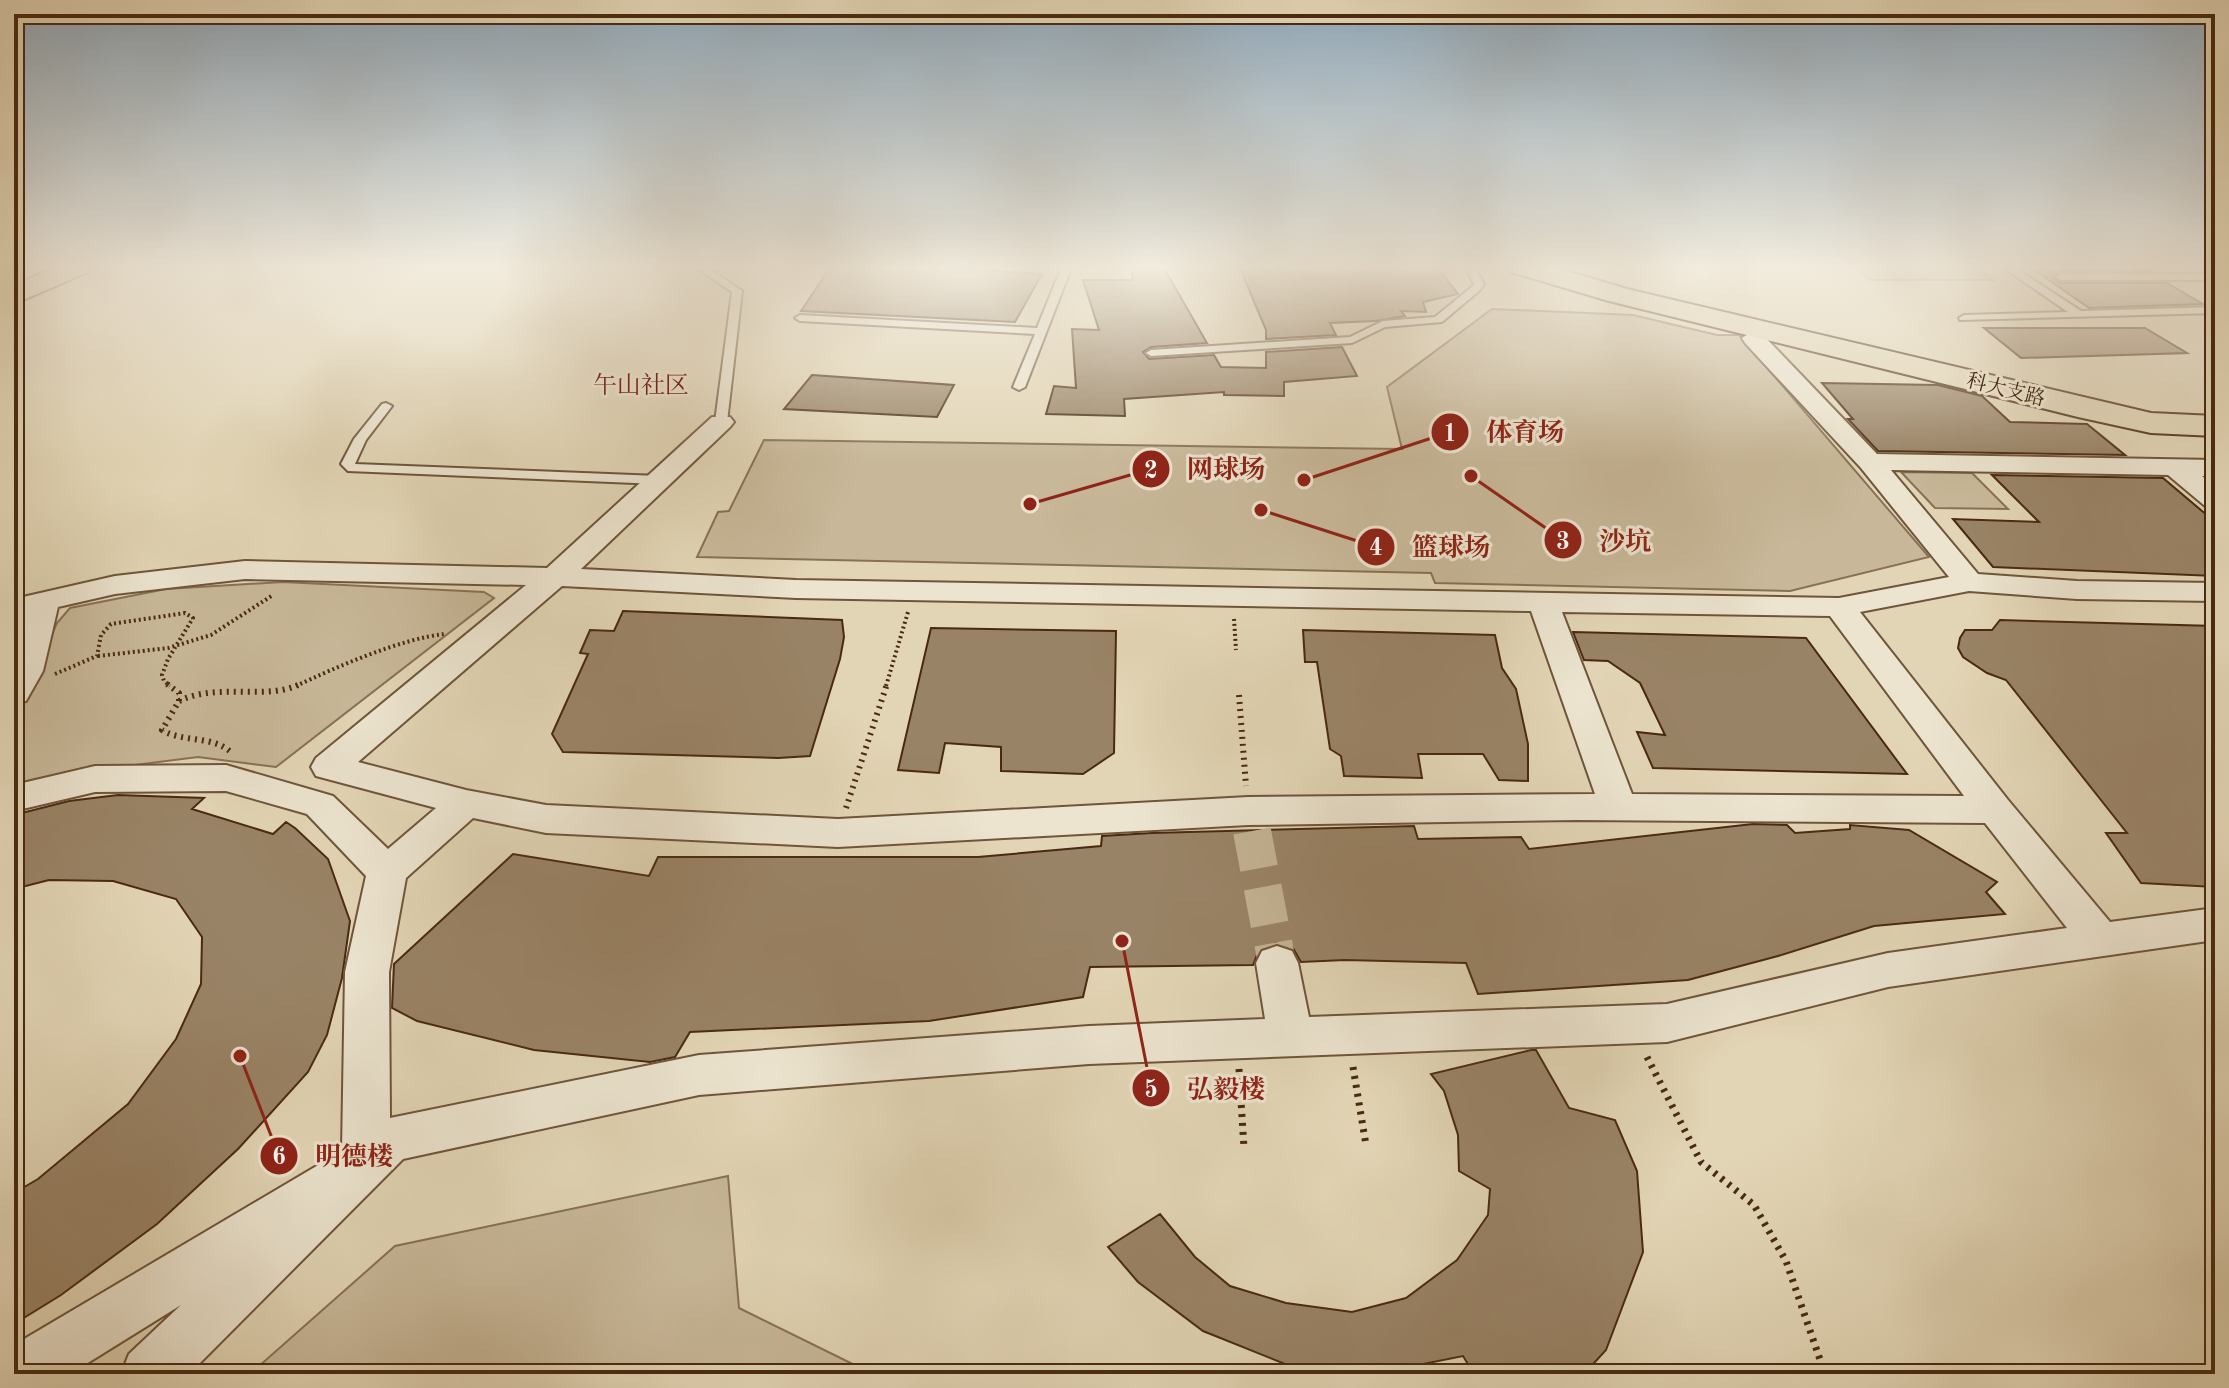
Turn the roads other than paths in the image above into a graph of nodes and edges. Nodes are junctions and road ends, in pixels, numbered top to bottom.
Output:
1 (732, 331) edge
2 (1037, 331) edge
3 (1041, 331) joint
4 (1370, 331) edge
5 (1766, 331) edge
6 (1800, 331) edge
7 (1753, 338) dead end
8 (1151, 353) dead end
9 (1019, 387) dead end
10 (386, 406) dead end
11 (2215, 409) edge
12 (721, 422) joint
13 (2215, 426) edge
14 (1870, 462) junction
15 (2176, 468) junction
16 (2215, 468) edge
17 (659, 480) junction
18 (2215, 500) edge
19 (555, 577) junction
20 (1969, 582) junction
21 (2215, 592) edge
22 (1543, 601) junction
23 (29, 604) edge
24 (1839, 607) junction
25 (16, 689) edge
26 (14, 798) edge
27 (466, 803) junction
28 (1618, 807) junction
29 (1995, 810) junction
30 (387, 872) junction
31 (2215, 924) edge
32 (2101, 941) junction
33 (1277, 963) tunnel mouth
34 (1290, 1036) junction
35 (366, 1163) junction
36 (18, 1374) edge
37 (149, 1374) edge

1 - 12 lane
2 - 3 lane
3 - 9 lane
4 - 8 lane
5 - 13 main road, 科大支路
6 - 11 main road, 科大支路
7 - 14 street
10 - 17 lane
12 - 17 street
14 - 15 street
14 - 20 street
15 - 16 street
15 - 18 street
17 - 19 street
19 - 22 street
19 - 23 street
19 - 27 street
20 - 21 street
20 - 24 street
22 - 24 street
22 - 28 street
23 - 25 street
24 - 29 street
26 - 30 street
27 - 28 street
27 - 30 street
28 - 29 street
29 - 32 street
30 - 35 street
31 - 32 street
32 - 34 street
33 - 34 street
34 - 35 street
35 - 36 street
35 - 37 street

